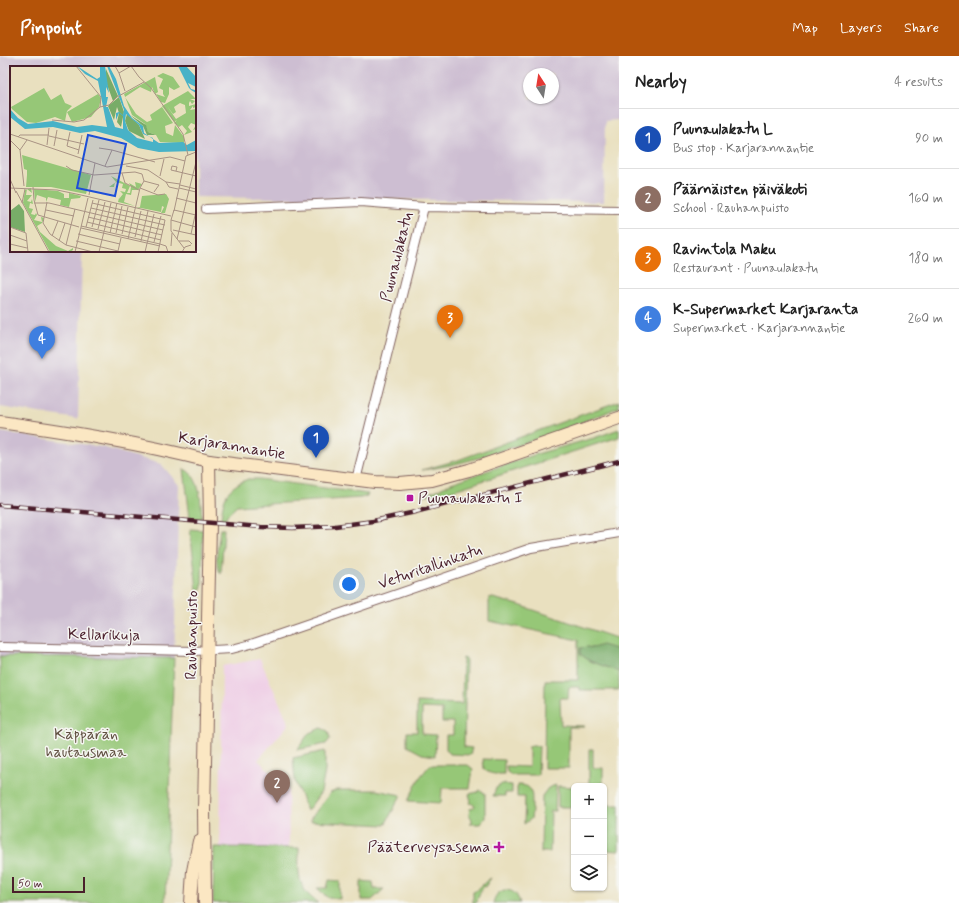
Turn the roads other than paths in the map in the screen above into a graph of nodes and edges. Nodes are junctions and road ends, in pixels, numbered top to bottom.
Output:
1 (424, 207) junction
2 (206, 209) dead end
3 (619, 210) edge
4 (619, 418) edge
5 (0, 422) edge
6 (209, 461) junction
7 (356, 480) junction
8 (619, 533) edge
9 (0, 647) edge
10 (207, 650) junction
11 (204, 810) junction
12 (191, 903) edge
13 (205, 903) edge

1 - 2 street
1 - 3 street, Puunaulakatu
1 - 7 street, Puunaulakatu
4 - 7 main road, Karjarannantie
5 - 6 main road, Karjarannantie
6 - 7 main road, Karjarannantie
6 - 10 main road, Rauhanpuisto
8 - 10 street, Veturitallinkatu
9 - 10 street, Kellarikuja
10 - 11 main road, Rauhanpuisto
11 - 12 main road, Rauhanpuisto
11 - 13 main road, Rauhanpuisto

